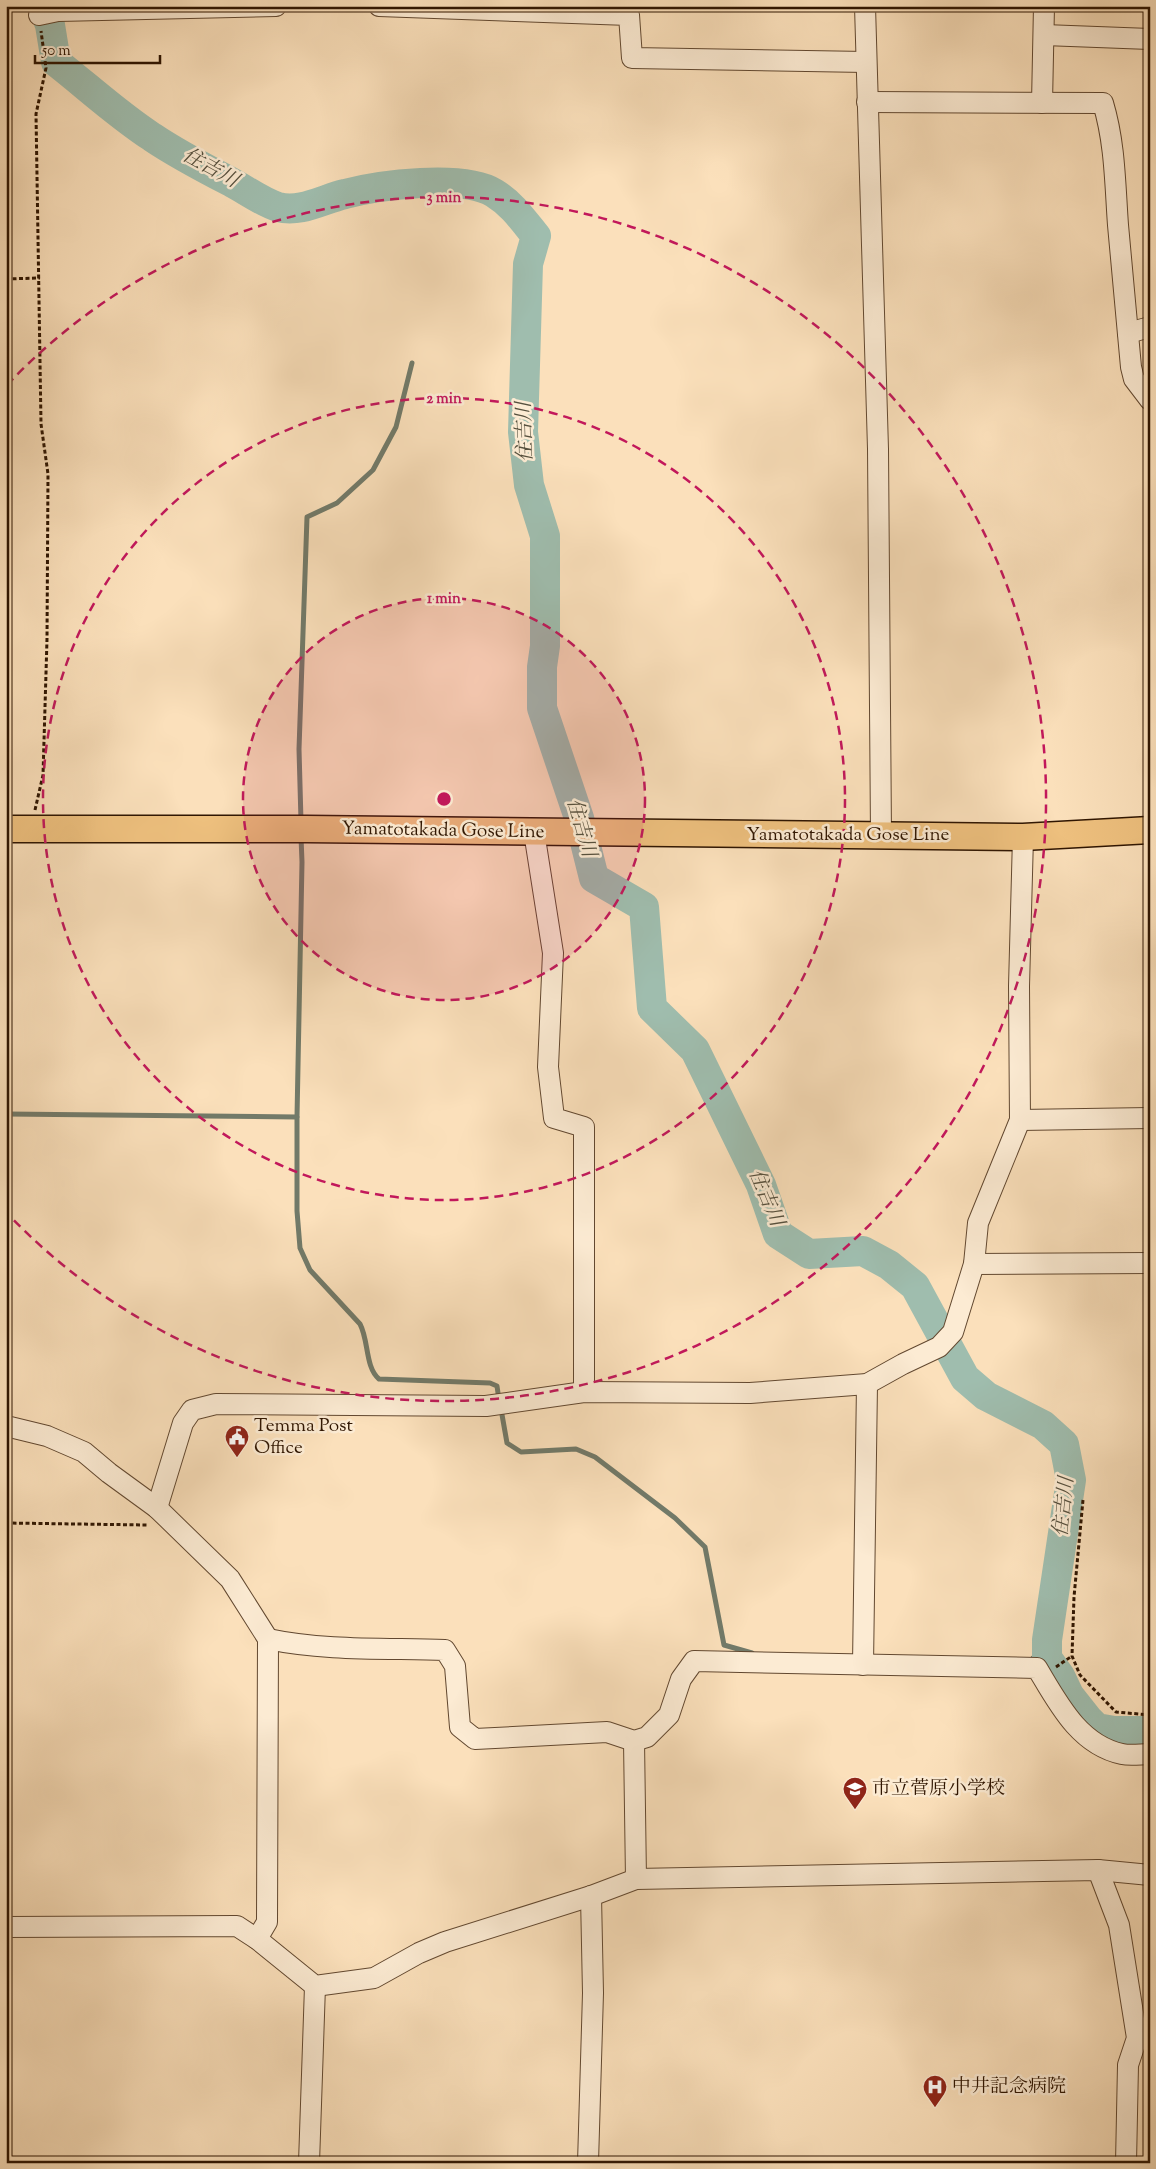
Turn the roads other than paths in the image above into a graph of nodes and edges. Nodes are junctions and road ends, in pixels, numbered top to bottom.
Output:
1 (276, 6) edge
2 (379, 6) edge
3 (865, 6) edge
4 (1044, 6) edge
5 (51, 11) edge
6 (1044, 35) junction
7 (1150, 39) edge
8 (866, 62) junction
9 (868, 102) junction
10 (1042, 103) junction
11 (1150, 327) edge
12 (1128, 333) junction
13 (1147, 392) edge
14 (19, 828) edge
15 (1150, 830) edge
16 (534, 832) junction
17 (881, 835) junction
18 (1023, 837) junction
19 (1150, 1118) edge
20 (1020, 1120) junction
21 (1150, 1263) edge
22 (974, 1264) junction
23 (868, 1384) junction
24 (584, 1392) junction
25 (6, 1426) edge
26 (158, 1508) junction
27 (268, 1639) junction
28 (863, 1665) junction
29 (634, 1741) junction
30 (1150, 1754) edge
31 (1098, 1870) junction
32 (1150, 1875) edge
33 (636, 1878) junction
34 (591, 1896) junction
35 (6, 1926) edge
36 (257, 1939) junction
37 (315, 1986) junction
38 (1143, 2040) edge
39 (309, 2163) edge
40 (588, 2163) edge
41 (1126, 2163) edge

1 - 5 street
2 - 8 street
3 - 8 street
4 - 6 street
6 - 7 street
6 - 10 street
8 - 9 street
9 - 10 street
9 - 17 street
10 - 12 street
11 - 12 street
12 - 13 street
14 - 16 main road, Yamatotakada Gose Line
15 - 18 main road, Yamatotakada Gose Line
16 - 17 main road, Yamatotakada Gose Line
16 - 24 street
17 - 18 main road, Yamatotakada Gose Line
18 - 20 street
19 - 20 street
20 - 22 street
21 - 22 street
22 - 23 street
23 - 24 street
23 - 28 street
24 - 26 street
25 - 26 street
26 - 27 street
27 - 29 street
27 - 36 street
28 - 29 street
28 - 30 street
29 - 33 street
31 - 32 street
31 - 33 street
31 - 38 street
33 - 34 street
34 - 37 street
34 - 40 street
35 - 36 street
36 - 37 street
37 - 39 street
38 - 41 street

